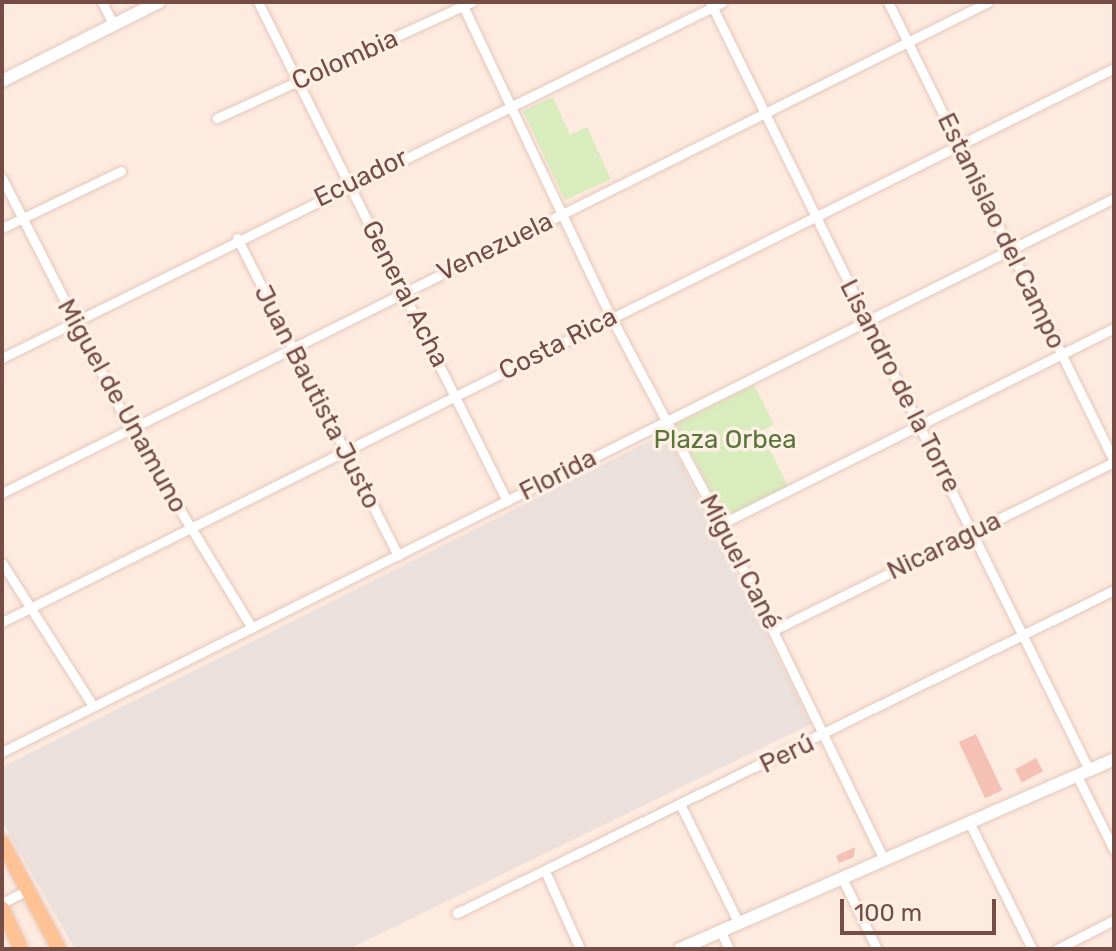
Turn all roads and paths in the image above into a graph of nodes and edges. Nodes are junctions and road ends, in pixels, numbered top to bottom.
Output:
1 (102, 2) edge
2 (159, 2) edge
3 (258, 2) edge
4 (723, 2) edge
5 (888, 2) edge
6 (988, 2) edge
7 (468, 5) edge
8 (711, 5) edge
9 (113, 24) junction
10 (908, 42) junction
11 (1114, 68) edge
12 (299, 80) junction
13 (2, 81) edge
14 (510, 106) junction
15 (765, 113) junction
16 (217, 118) dead end
17 (959, 145) junction
18 (121, 171) dead end
19 (2, 178) edge
20 (350, 184) junction
21 (1114, 198) edge
22 (562, 214) junction
23 (815, 216) junction
24 (22, 218) junction
25 (2, 228) edge
26 (237, 238) junction
27 (1009, 249) junction
28 (403, 292) junction
29 (611, 317) junction
30 (867, 321) junction
31 (74, 322) junction
32 (1114, 328) edge
33 (290, 348) junction
34 (1062, 354) junction
35 (2, 358) edge
36 (455, 396) junction
37 (666, 421) junction
38 (918, 426) junction
39 (130, 428) junction
40 (345, 452) junction
41 (1114, 462) edge
42 (2, 493) edge
43 (507, 501) junction
44 (721, 524) junction
45 (192, 530) junction
46 (973, 531) junction
47 (398, 556) junction
48 (2, 563) edge
49 (1114, 590) edge
50 (31, 608) junction
51 (2, 622) edge
52 (252, 628) junction
53 (774, 630) junction
54 (1023, 636) junction
55 (93, 706) junction
56 (825, 736) junction
57 (2, 752) edge
58 (1114, 759) edge
59 (1083, 773) junction
60 (681, 806) junction
61 (970, 824) junction
62 (2, 842) edge
63 (1114, 850) edge
64 (884, 860) junction
65 (545, 871) junction
66 (842, 878) junction
67 (30, 889) junction
68 (2, 905) edge
69 (457, 913) dead end
70 (1114, 920) edge
71 (739, 924) junction
72 (721, 932) junction
73 (21, 949) edge
74 (59, 949) edge
75 (580, 949) edge
76 (680, 949) edge
77 (729, 949) edge
78 (877, 949) edge
79 (1032, 949) edge
80 (1057, 949) edge

1 - 9 street
2 - 9 main road
3 - 12 street, General Acha
4 - 8 street, Ecuador
5 - 10 street, Estanislao del Campo
6 - 10 street, Venezuela
7 - 12 street, Colombia
7 - 14 street, Miguel Cané
8 - 14 street, Ecuador
8 - 15 street, Lisandro de la Torre
9 - 13 main road
10 - 15 street, Venezuela
10 - 17 street, Estanislao del Campo
11 - 17 street, Costa Rica
12 - 16 street, Colombia
12 - 20 street, General Acha
14 - 20 street, Ecuador
14 - 22 street, Miguel Cané
15 - 22 street, Venezuela
15 - 23 street, Lisandro de la Torre
17 - 23 street, Costa Rica
17 - 27 street, Estanislao del Campo
18 - 24 street
19 - 24 street, Miguel de Unamuno
20 - 26 street, Ecuador
20 - 28 street, General Acha
21 - 27 street, Florida
22 - 28 street, Venezuela
22 - 29 street, Miguel Cané
23 - 29 street, Costa Rica
23 - 30 street, Lisandro de la Torre
24 - 25 street
24 - 31 street, Miguel de Unamuno
26 - 31 street, Ecuador
26 - 33 street, Juan Bautista Justo
27 - 30 street, Florida
27 - 34 street, Estanislao del Campo
28 - 33 street, Venezuela
28 - 36 street, General Acha
29 - 36 street, Costa Rica
29 - 37 street, Miguel Cané
30 - 37 street, Florida
30 - 38 street, Lisandro de la Torre
31 - 35 street, Ecuador
31 - 39 street, Miguel de Unamuno
32 - 34 street
33 - 39 street, Venezuela
33 - 40 street, Juan Bautista Justo
34 - 38 street
34 - 41 street, Estanislao del Campo
36 - 40 street, Costa Rica
36 - 43 street, General Acha
37 - 43 street, Florida
37 - 44 street, Miguel Cané
38 - 44 street
38 - 46 street, Lisandro de la Torre
39 - 42 street, Venezuela
39 - 45 street, Miguel de Unamuno
40 - 45 street, Costa Rica
40 - 47 street, Juan Bautista Justo
41 - 46 street, Nicaragua
43 - 47 street, Florida
44 - 53 street, Miguel Cané
45 - 50 street, Costa Rica
45 - 52 street, Miguel de Unamuno
46 - 53 street, Nicaragua
46 - 54 street, Lisandro de la Torre
47 - 52 street, Florida
48 - 50 street
49 - 54 street, Perú
50 - 51 street, Costa Rica
50 - 55 street
52 - 55 street, Florida
53 - 56 street, Miguel Cané
54 - 56 street, Perú
54 - 59 street, Lisandro de la Torre
55 - 57 street, Florida
56 - 60 street, Perú
56 - 64 street, Miguel Cané
58 - 59 main road
59 - 61 main road
59 - 63 street, Lisandro de la Torre
60 - 65 street, Perú
60 - 71 street
61 - 64 main road
61 - 79 street
62 - 67 main road
64 - 66 main road
65 - 69 street, Perú
65 - 75 street
66 - 71 main road
66 - 78 street
67 - 68 street
67 - 74 main road
68 - 73 main road
70 - 80 street
71 - 72 main road
72 - 76 main road
72 - 77 street

